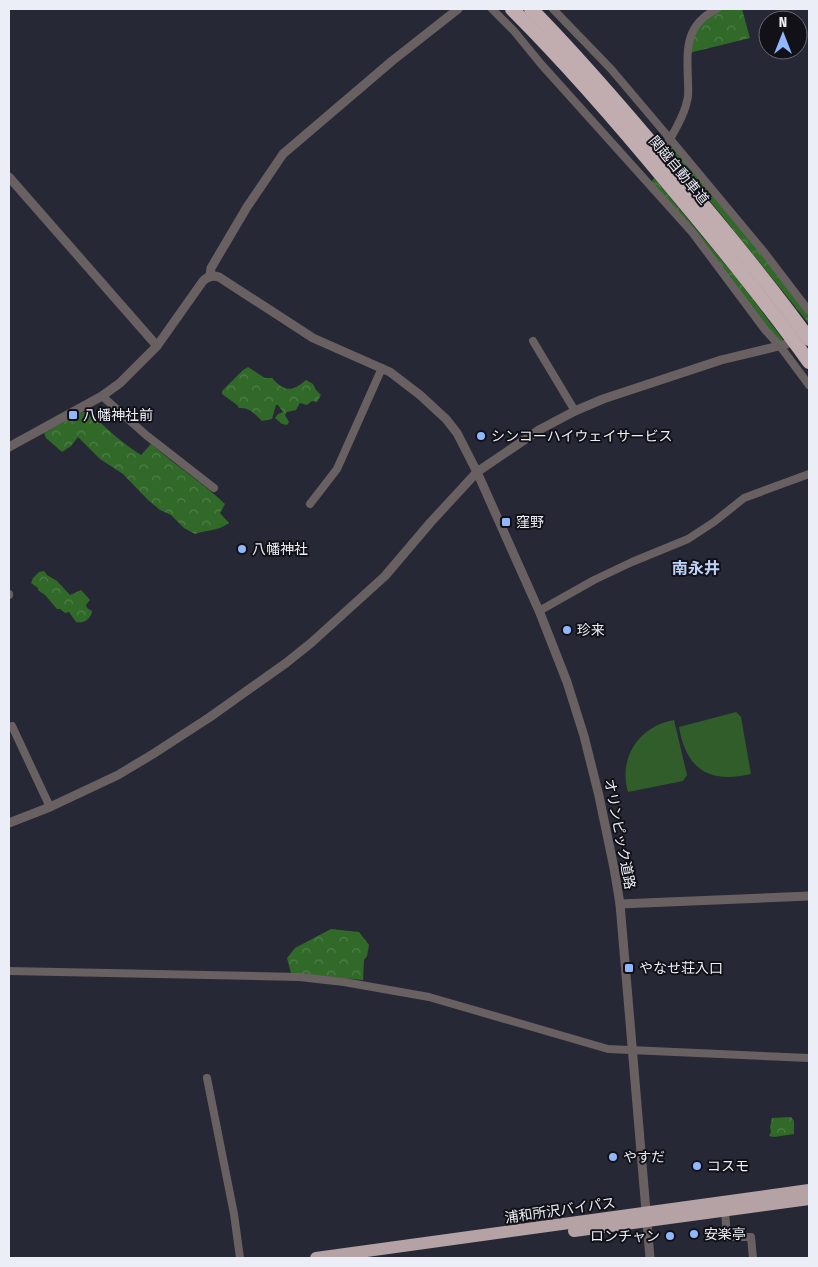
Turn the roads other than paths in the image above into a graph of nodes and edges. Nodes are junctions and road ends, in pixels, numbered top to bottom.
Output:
1 (458, 9) edge
2 (492, 9) edge
3 (512, 9) edge
4 (531, 9) edge
5 (554, 9) edge
6 (717, 9) edge
7 (671, 140) junction
8 (665, 146) dead end
9 (9, 177) edge
10 (210, 276) junction
11 (809, 311) edge
12 (809, 339) edge
13 (533, 341) dead end
14 (783, 345) junction
15 (157, 346) junction
16 (809, 362) edge
17 (382, 368) junction
18 (809, 385) edge
19 (102, 396) junction
20 (575, 411) junction
21 (9, 447) edge
22 (478, 472) junction
23 (808, 477) edge
24 (214, 488) dead end
25 (310, 504) dead end
26 (539, 610) junction
27 (12, 726) dead end
28 (50, 807) junction
29 (9, 823) edge
30 (809, 896) edge
31 (620, 904) junction
32 (9, 971) edge
33 (632, 1049) junction
34 (809, 1058) edge
35 (207, 1078) dead end
36 (809, 1190) edge
37 (809, 1199) edge
38 (725, 1211) junction
39 (647, 1217) junction
40 (240, 1258) edge
41 (316, 1258) edge
42 (375, 1258) edge
43 (650, 1258) edge
44 (753, 1258) edge

1 - 10 street
2 - 14 street
3 - 16 highway, 関越自動車道
4 - 12 highway, 関越自動車道
5 - 7 street
6 - 7 street
7 - 8 street
7 - 11 street
9 - 15 street
10 - 15 street
10 - 17 street, オリンピック道路
13 - 20 street
14 - 18 street
14 - 20 street
15 - 19 street
17 - 22 street, オリンピック道路
17 - 25 street
19 - 21 street
19 - 24 street
20 - 22 street
22 - 26 street, オリンピック道路
22 - 28 street
23 - 26 street
26 - 31 street, オリンピック道路
27 - 28 street
28 - 29 street
30 - 31 street
31 - 33 street, オリンピック道路
32 - 33 street
33 - 34 street
33 - 39 street, オリンピック道路
35 - 40 street
36 - 39 highway, 浦和所沢バイパス
37 - 38 highway, 浦和所沢バイパス
38 - 39 highway, 浦和所沢バイパス
38 - 44 street
39 - 41 highway, 浦和所沢バイパス
39 - 42 highway, 浦和所沢バイパス
39 - 43 street, オリンピック道路

